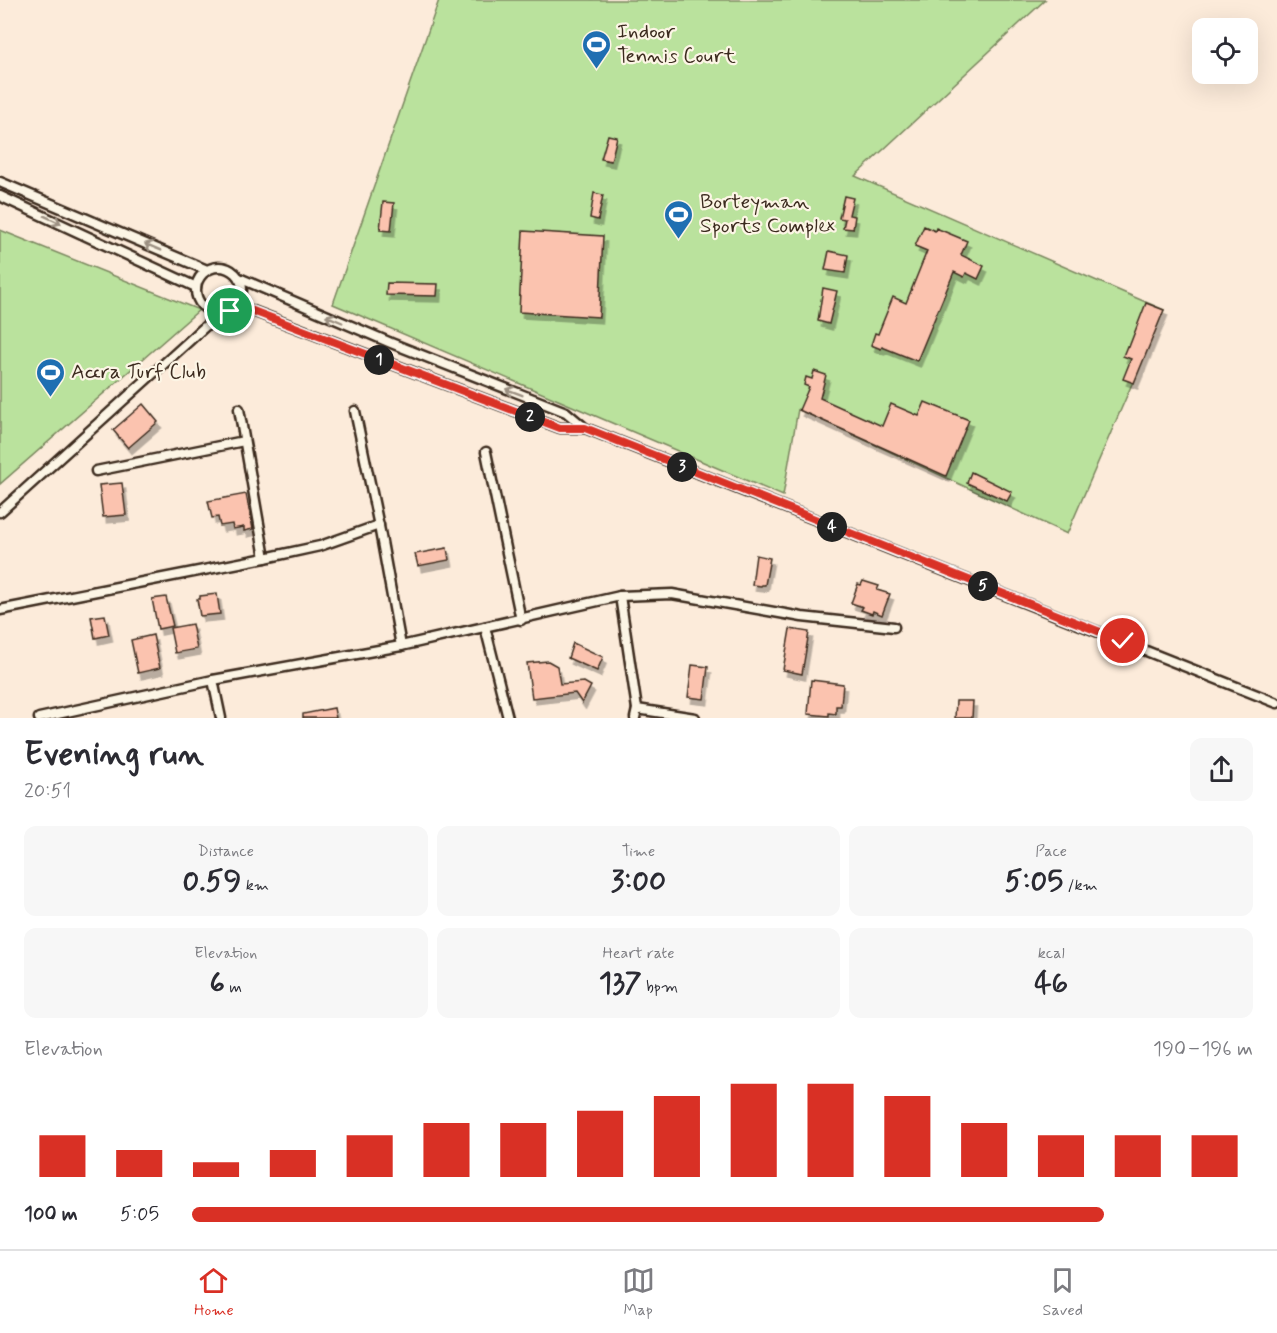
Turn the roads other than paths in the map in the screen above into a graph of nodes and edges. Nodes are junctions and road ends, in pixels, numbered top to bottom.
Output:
1 (0, 182) edge
2 (0, 196) edge
3 (207, 270) junction
4 (239, 278) junction
5 (196, 287) junction
6 (237, 305) junction
7 (220, 313) junction
8 (239, 410) dead end
9 (355, 411) dead end
10 (585, 428) junction
11 (244, 441) junction
12 (486, 452) dead end
13 (96, 471) dead end
14 (0, 512) edge
15 (379, 525) junction
16 (265, 558) junction
17 (620, 596) junction
18 (0, 610) edge
19 (521, 620) junction
20 (485, 627) junction
21 (894, 627) dead end
22 (401, 646) junction
23 (213, 680) junction
24 (1277, 703) edge
25 (636, 713) edge
26 (39, 718) edge
27 (222, 718) edge
28 (508, 718) edge
29 (694, 718) edge

3 -> 1 street
2 -> 5 street
3 - 4 street
3 - 5 street
4 - 6 street
10 -> 4 street
5 - 7 street
6 - 7 street
6 - 10 street
7 - 14 street
8 - 11 street
9 - 15 street
10 - 24 street
11 - 13 street
11 - 16 street
12 - 19 street
15 - 16 street
15 - 22 street
16 - 18 street
17 - 19 street
17 - 21 street
17 - 25 street
19 - 20 street
20 - 22 street
20 - 28 street
22 - 23 street
23 - 26 street
23 - 27 street
25 - 29 street

